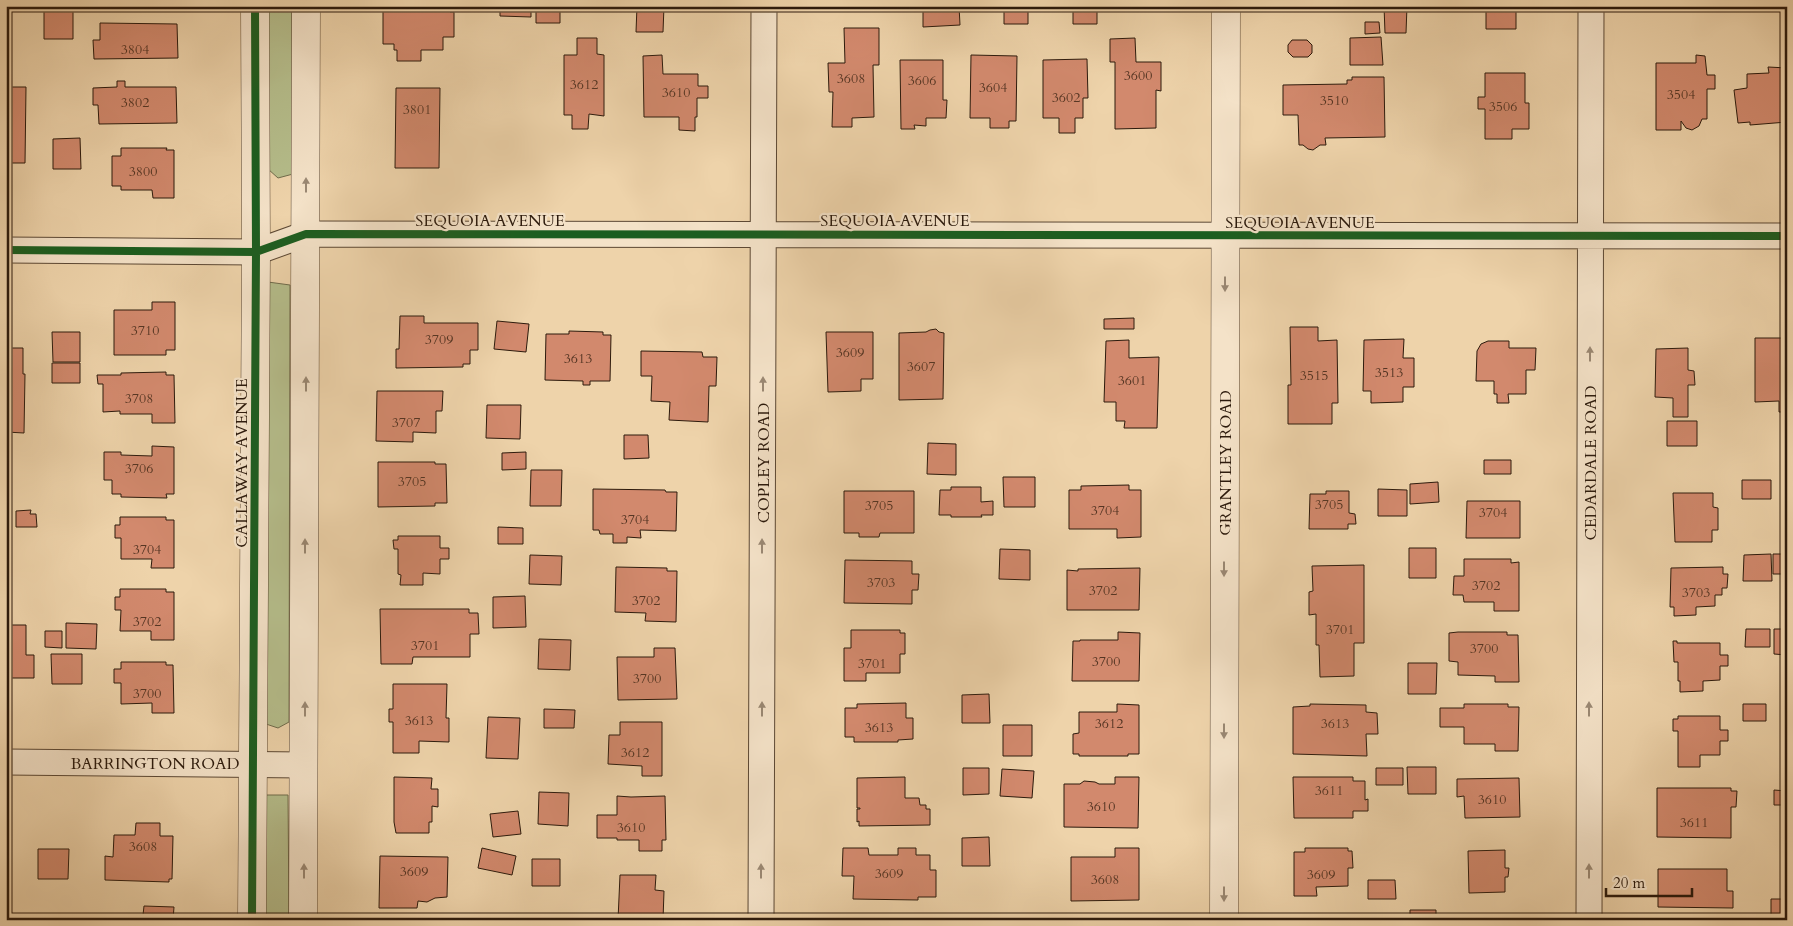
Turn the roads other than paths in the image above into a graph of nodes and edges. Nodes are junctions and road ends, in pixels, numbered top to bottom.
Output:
1 (255, 6) edge
2 (306, 6) edge
3 (764, 6) edge
4 (1226, 6) edge
5 (1590, 6) edge
6 (306, 234) junction
7 (764, 234) junction
8 (1225, 235) junction
9 (1787, 236) edge
10 (1590, 237) junction
11 (6, 250) edge
12 (256, 252) junction
13 (6, 762) edge
14 (252, 764) junction
15 (304, 765) junction
16 (252, 920) edge
17 (303, 920) edge
18 (761, 920) edge
19 (1224, 920) edge
20 (1589, 920) edge

1 - 12 street, CALLAWAY AVENUE
6 -> 2 street
3 - 7 street, COPLEY ROAD
4 - 8 street, GRANTLEY ROAD
5 - 10 street, CEDARDALE ROAD
6 - 7 street, SEQUOIA AVENUE
6 - 12 street, SEQUOIA AVENUE
15 -> 6 street
7 - 8 street, SEQUOIA AVENUE
18 -> 7 street, COPLEY ROAD
8 - 10 street, SEQUOIA AVENUE
8 -> 19 street, GRANTLEY ROAD
9 - 10 street, SEQUOIA AVENUE
20 -> 10 street, CEDARDALE ROAD
11 - 12 street, SEQUOIA AVENUE
12 - 14 street, CALLAWAY AVENUE
13 - 14 street, BARRINGTON ROAD
14 - 15 street, BARRINGTON ROAD
14 - 16 street, CALLAWAY AVENUE
17 -> 15 street

